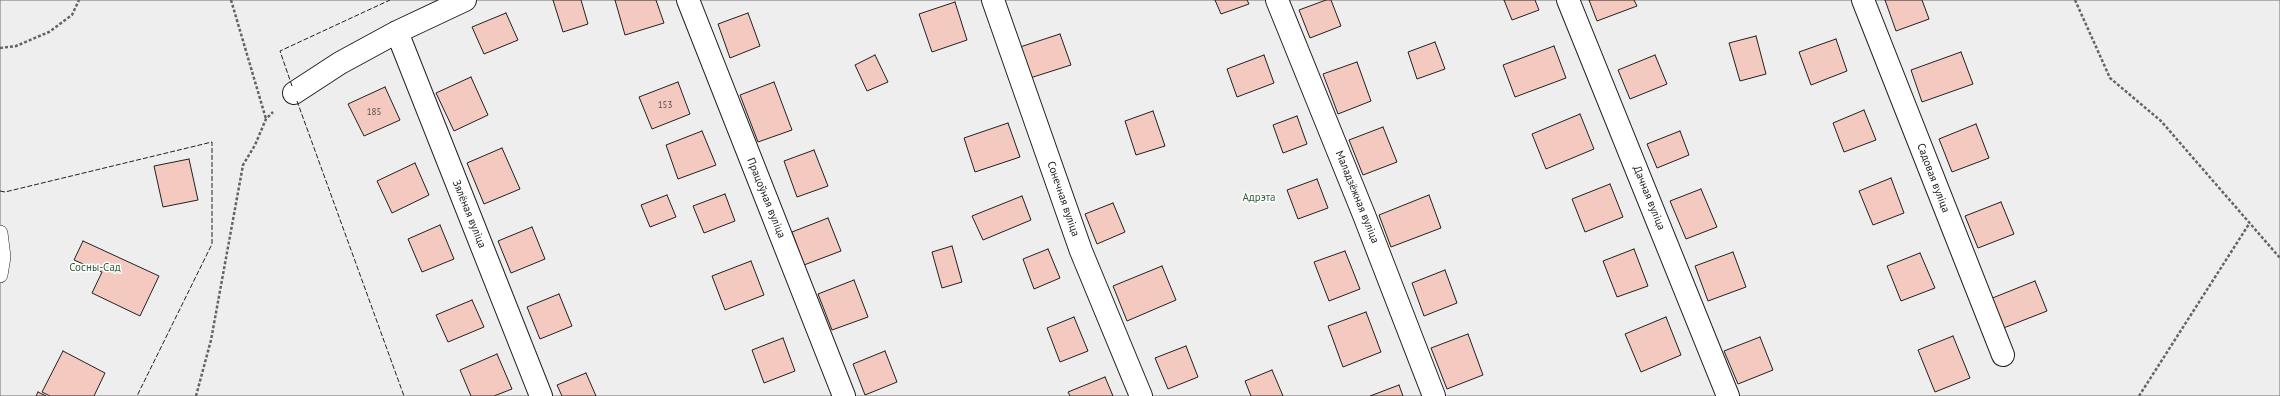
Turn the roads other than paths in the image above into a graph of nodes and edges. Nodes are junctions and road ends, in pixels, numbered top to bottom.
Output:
1 (465, 0) edge
2 (688, 0) edge
3 (993, 0) edge
4 (1277, 0) edge
5 (1568, 0) edge
6 (1863, 0) edge
7 (397, 32) junction
8 (294, 93) road end
9 (0, 233) edge
10 (0, 275) edge
11 (2002, 355) dead end
12 (541, 396) edge
13 (844, 396) edge
14 (1141, 396) edge
15 (1434, 396) edge
16 (1728, 396) edge

1 - 7 street
2 - 13 street, Працоўная вуліца
3 - 14 street, Сонечная вуліца
4 - 15 street, Маладзёжная вуліца
5 - 16 street, Дачная вуліца
6 - 11 street, Садовая вуліца
7 - 8 street
7 - 12 street, Зялёная вуліца
9 - 10 lane

